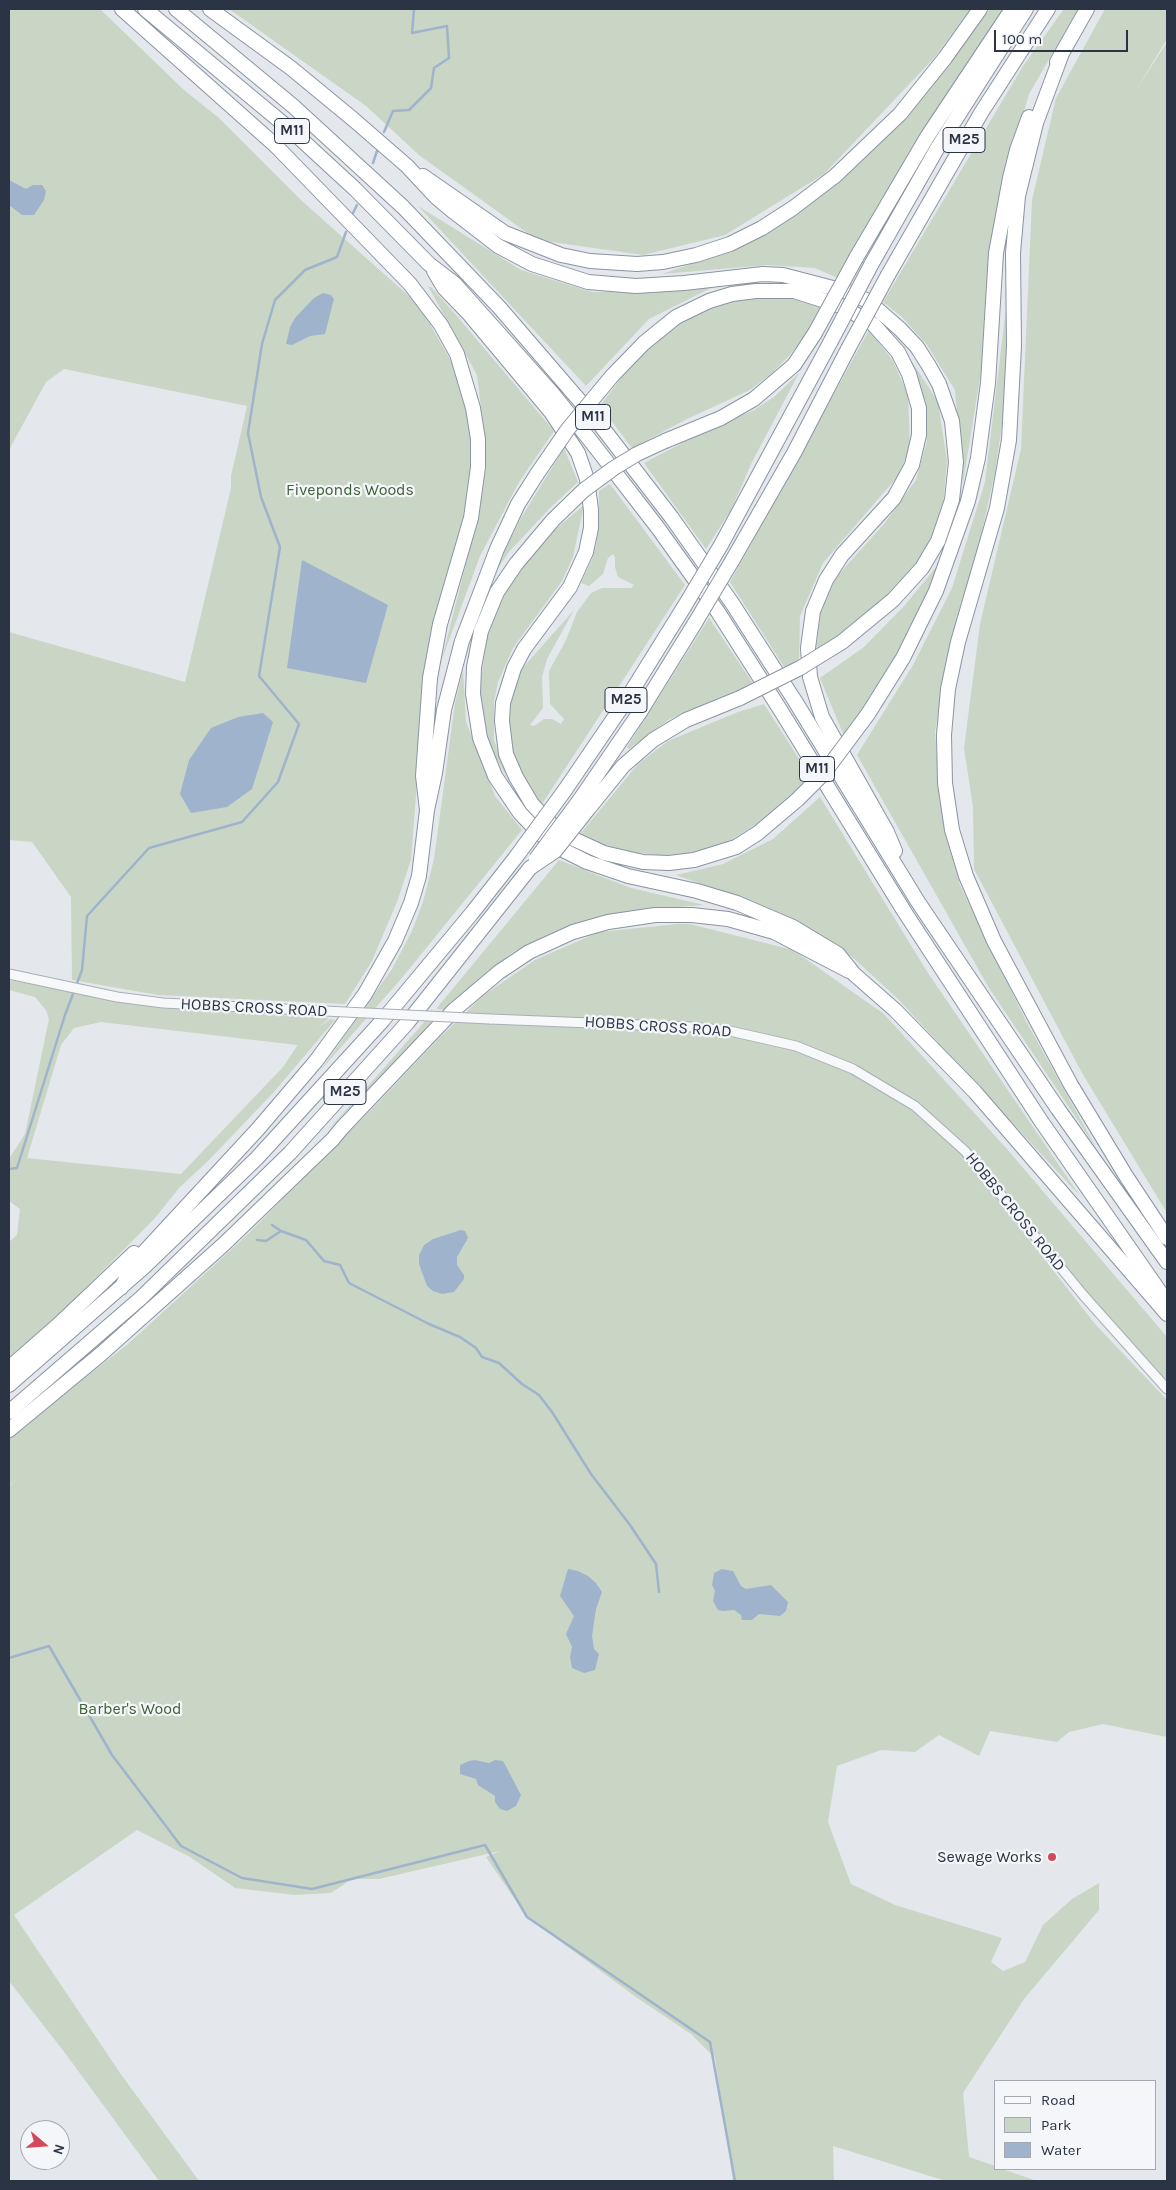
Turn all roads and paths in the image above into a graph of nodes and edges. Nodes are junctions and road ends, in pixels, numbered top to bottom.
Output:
1 (122, 9) edge
2 (145, 9) edge
3 (176, 9) edge
4 (210, 9) edge
5 (980, 9) edge
6 (1012, 9) edge
7 (1026, 9) edge
8 (1048, 9) edge
9 (1087, 9) edge
10 (1061, 56) junction
11 (407, 166) junction
12 (429, 264) junction
13 (822, 336) junction
14 (584, 805) junction
15 (427, 810) junction
16 (918, 902) junction
17 (9, 974) edge
18 (854, 974) junction
19 (276, 1108) junction
20 (341, 1129) junction
21 (1167, 1238) edge
22 (1167, 1262) edge
23 (121, 1288) junction
24 (141, 1298) junction
25 (1167, 1302) edge
26 (1167, 1314) edge
27 (9, 1368) edge
28 (9, 1386) edge
29 (1167, 1389) edge
30 (9, 1412) edge
31 (9, 1430) edge

1 - 15 highway
2 - 12 highway, M11
3 - 16 highway, M11
4 - 11 highway
5 - 11 highway
6 - 13 highway, M25, bridge
7 - 13 highway, M25, bridge
8 - 14 highway, M25, bridge
9 - 10 highway
10 - 12 highway, bridge
10 - 21 highway
11 - 14 highway, bridge
12 - 25 highway, M11
13 - 18 highway, M25, bridge
13 - 23 highway, M25, bridge
14 - 24 highway, M25, bridge
15 - 16 highway, bridge
15 - 19 highway
16 - 22 highway, M11
17 - 29 street, HOBBS CROSS ROAD, bridge
18 - 20 highway
18 - 26 highway
19 - 23 highway
19 - 27 highway
20 - 24 highway, M25
20 - 31 highway, M25
23 - 28 highway, M25
24 - 30 highway, M25

